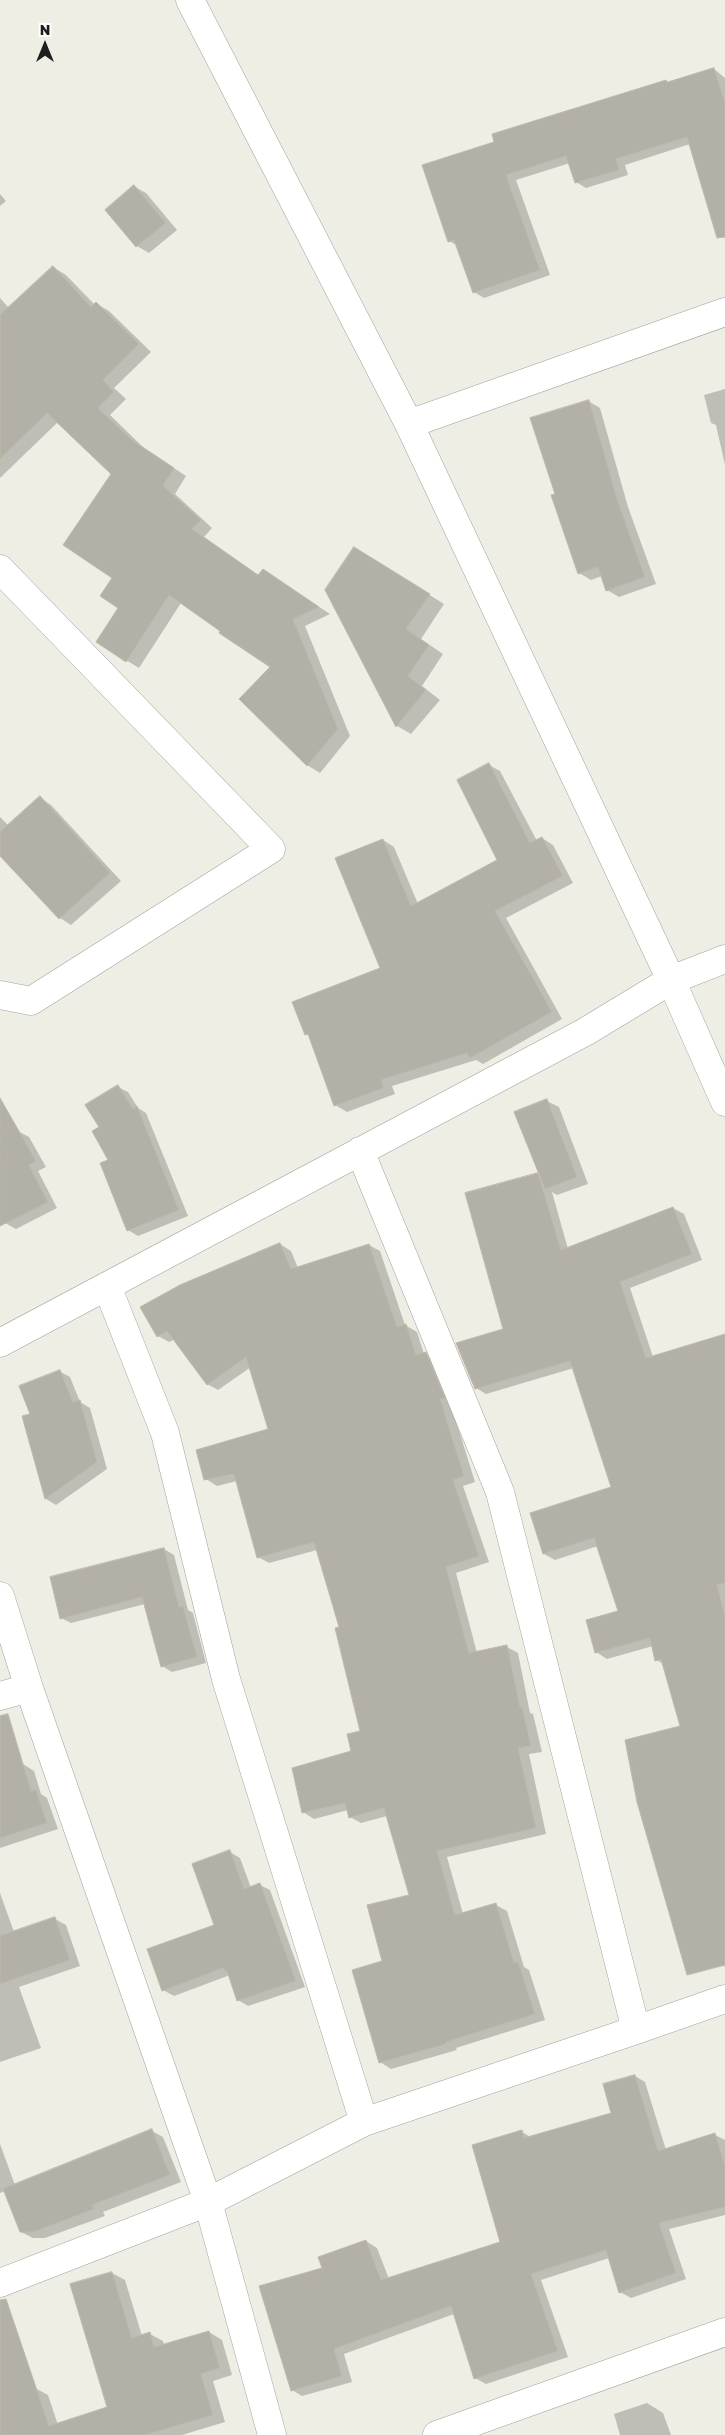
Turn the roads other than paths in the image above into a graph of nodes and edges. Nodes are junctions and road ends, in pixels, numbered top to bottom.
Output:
1 (190, 0) edge
2 (725, 312) edge
3 (409, 424) junction
4 (0, 569) edge
5 (725, 959) edge
6 (672, 980) junction
7 (0, 995) edge
8 (725, 1102) edge
9 (360, 1151) junction
10 (107, 1286) junction
11 (0, 1343) edge
12 (0, 1596) edge
13 (29, 1688) junction
14 (0, 1696) edge
15 (725, 1999) edge
16 (636, 2030) junction
17 (364, 2122) junction
18 (208, 2202) junction
19 (0, 2282) edge
20 (725, 2332) edge
21 (272, 2435) edge
22 (437, 2435) edge

1 - 3 street
2 - 3 street
3 - 6 street
4 - 7 street
5 - 6 street
6 - 8 street
6 - 9 street
9 - 10 street
9 - 16 street
10 - 11 street
10 - 17 street
12 - 13 street
13 - 14 street
13 - 18 street
15 - 16 street
16 - 17 street
17 - 18 street
18 - 19 street
18 - 21 street
20 - 22 street

